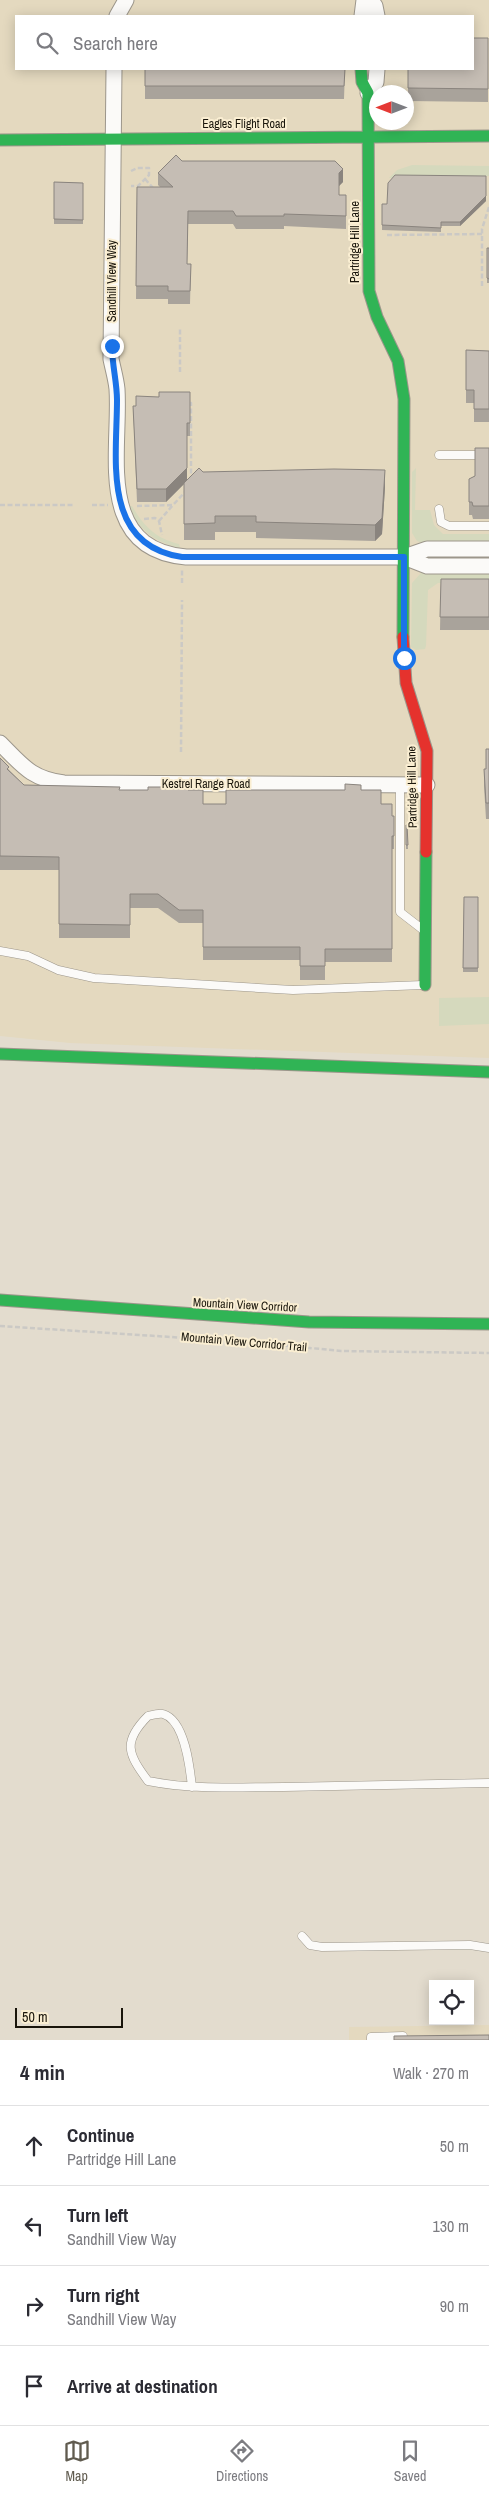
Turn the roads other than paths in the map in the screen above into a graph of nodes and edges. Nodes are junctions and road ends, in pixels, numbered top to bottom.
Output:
1 (126, 0) edge
2 (364, 0) edge
3 (370, 0) edge
4 (118, 15) edge
5 (362, 15) edge
6 (378, 15) edge
7 (114, 70) edge
8 (361, 70) edge
9 (377, 70) edge
10 (368, 93) junction
11 (489, 136) edge
12 (369, 137) junction
13 (112, 139) junction
14 (0, 140) edge
15 (439, 455) dead end
16 (489, 455) edge
17 (439, 509) dead end
18 (489, 526) edge
19 (489, 549) edge
20 (404, 557) junction
21 (489, 566) edge
22 (0, 742) edge
23 (400, 785) junction
24 (427, 785) junction
25 (426, 932) junction
26 (0, 950) edge
27 (426, 985) joint
28 (0, 1054) edge
29 (489, 1072) edge
30 (0, 1300) edge
31 (489, 1324) edge
32 (489, 1783) edge
33 (192, 1787) junction
34 (302, 1936) dead end
35 (489, 1948) edge
36 (410, 2036) edge
37 (371, 2040) edge

1 - 4 street
2 - 5 street
3 - 6 street
7 - 13 street, Sandhill View Way
8 - 10 main road, Partridge Hill Lane
9 - 10 street
10 - 12 main road, Partridge Hill Lane
11 - 12 main road, Eagles Flight Road
12 - 13 main road, Eagles Flight Road
12 - 20 main road, Partridge Hill Lane
13 - 14 main road, Eagles Flight Road
13 - 20 street, Sandhill View Way
15 - 16 lane
17 - 18 lane
19 - 20 street, Sandhill View Way
20 - 21 street, Sandhill View Way
20 - 24 main road, Partridge Hill Lane
22 - 23 street, Kestrel Range Road
23 - 24 street, Kestrel Range Road
23 - 25 lane
24 - 25 main road, Partridge Hill Lane
25 - 27 main road, Partridge Hill Lane
26 - 27 lane, Partridge Hill Lane
28 - 29 main road
30 - 31 main road, Mountain View Corridor
32 - 33 lane
33 - 33 lane
34 - 35 lane
36 - 37 lane

